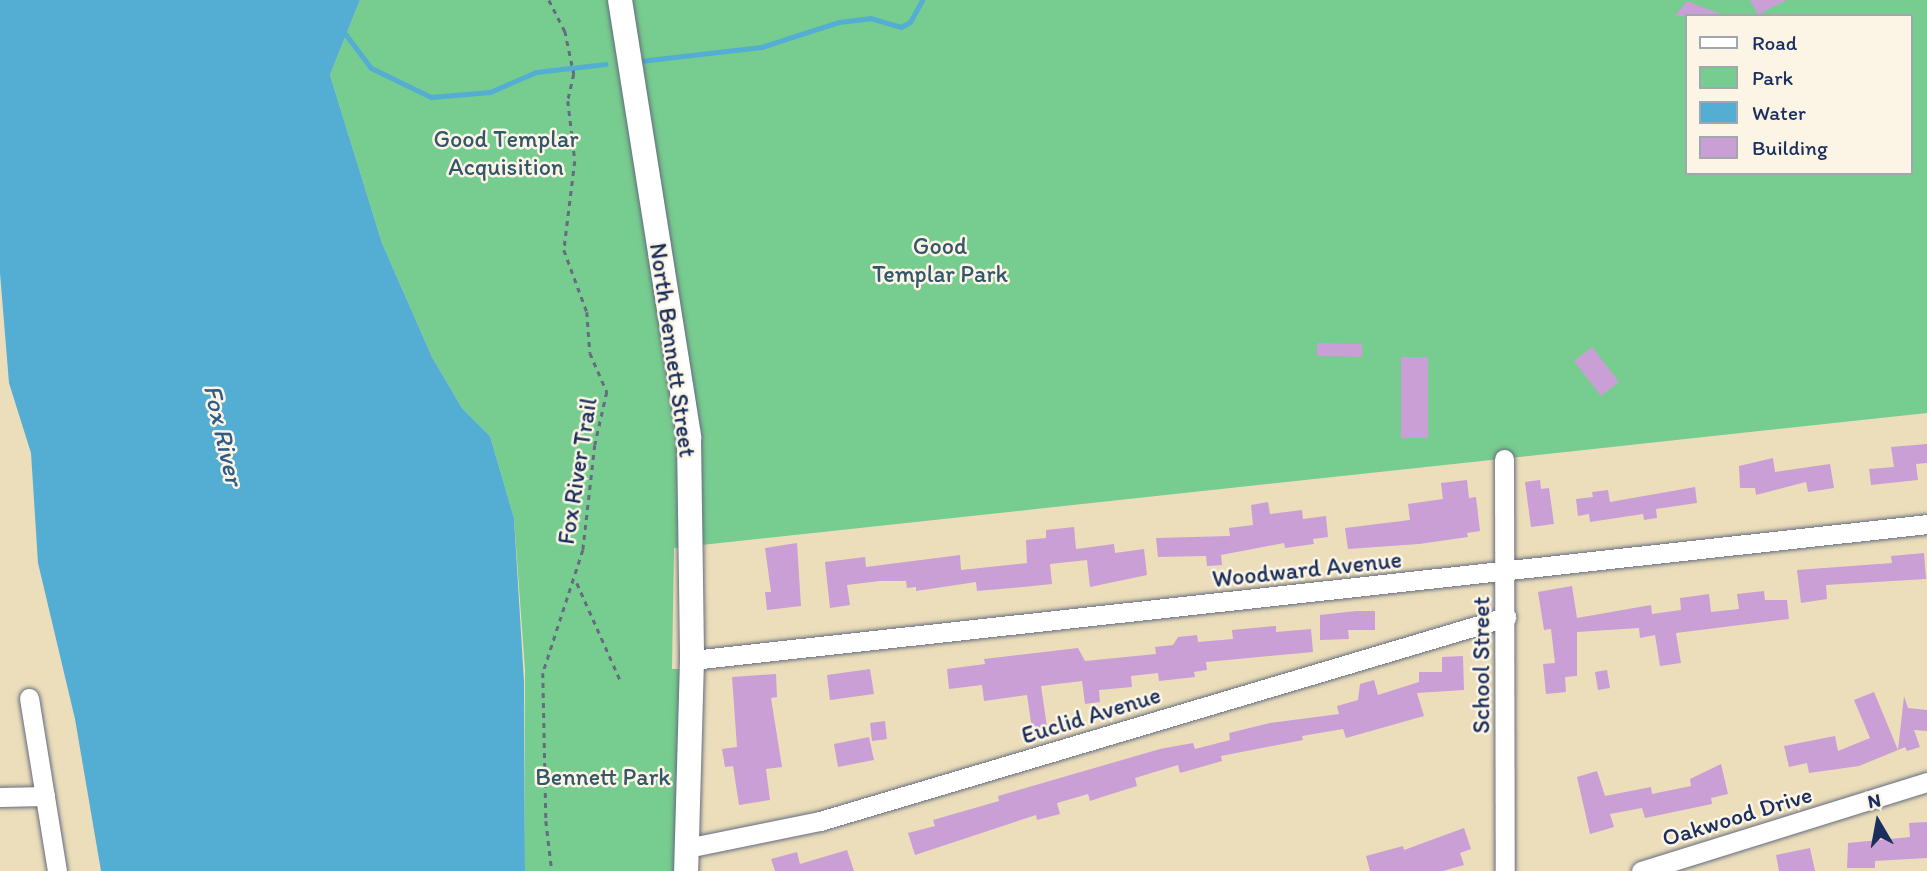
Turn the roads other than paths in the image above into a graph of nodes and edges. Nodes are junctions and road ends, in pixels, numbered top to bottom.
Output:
1 (620, 0) edge
2 (1504, 459) dead end
3 (1927, 524) edge
4 (1504, 573) junction
5 (1506, 618) junction
6 (692, 660) junction
7 (29, 698) dead end
8 (1927, 782) edge
9 (45, 796) junction
10 (0, 797) edge
11 (687, 859) edge
12 (57, 871) edge
13 (1505, 871) edge
14 (1642, 871) edge

1 - 6 main road, North Bennett Street
2 - 4 street, School Street
3 - 4 street, Woodward Avenue
4 - 5 street, School Street
4 - 6 street, Woodward Avenue
5 - 11 street, Euclid Avenue
5 - 13 street, School Street
6 - 11 main road, North Bennett Street
7 - 9 street
8 - 14 street, Oakwood Drive
9 - 10 street
9 - 12 street

